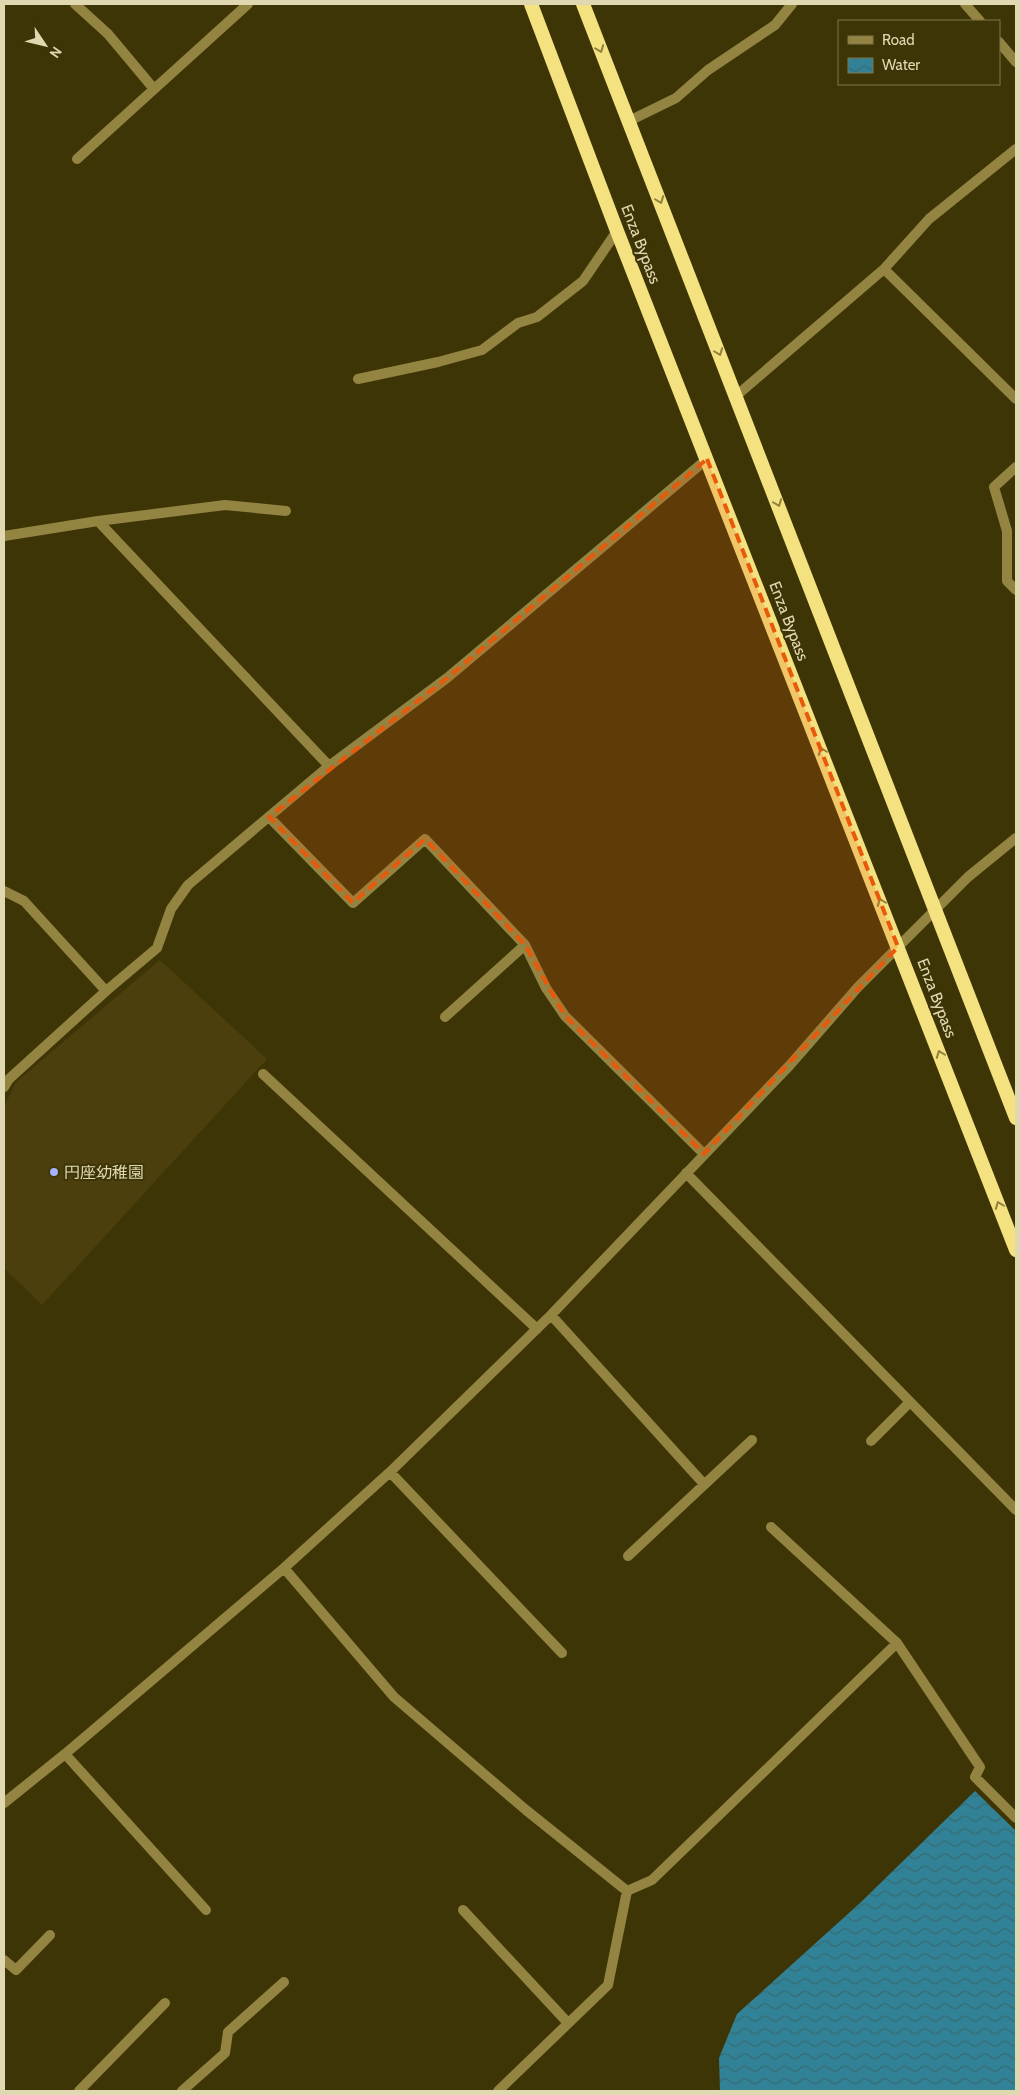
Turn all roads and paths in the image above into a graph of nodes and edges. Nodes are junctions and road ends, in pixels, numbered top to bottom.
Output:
1 (75, 4) edge
2 (248, 4) edge
3 (531, 4) edge
4 (583, 4) edge
5 (792, 4) edge
6 (965, 4) edge
7 (979, 20) edge
8 (1000, 43) edge
9 (1016, 62) edge
10 (154, 89) junction
11 (629, 121) junction
12 (1016, 149) edge
13 (77, 159) dead end
14 (617, 231) junction
15 (884, 269) junction
16 (358, 379) dead end
17 (736, 396) junction
18 (1016, 399) edge
19 (707, 458) junction
20 (1016, 467) edge
21 (286, 511) dead end
22 (98, 521) junction
23 (4, 536) edge
24 (1016, 590) edge
25 (329, 766) junction
26 (269, 817) junction
27 (1016, 838) edge
28 (4, 891) edge
29 (935, 910) junction
30 (525, 945) junction
31 (898, 947) junction
32 (106, 991) junction
33 (445, 1017) dead end
34 (264, 1074) dead end
35 (6, 1079) edge
36 (1016, 1118) edge
37 (704, 1154) junction
38 (686, 1173) junction
39 (1016, 1250) edge
40 (551, 1315) junction
41 (537, 1329) junction
42 (910, 1402) junction
43 (752, 1440) dead end
44 (871, 1441) dead end
45 (390, 1472) junction
46 (703, 1483) junction
47 (1016, 1510) edge
48 (771, 1527) dead end
49 (628, 1556) dead end
50 (284, 1568) junction
51 (896, 1643) junction
52 (562, 1652) dead end
53 (66, 1754) junction
54 (4, 1803) edge
55 (1016, 1818) edge
56 (627, 1891) junction
57 (206, 1910) dead end
58 (463, 1910) dead end
59 (50, 1935) dead end
60 (4, 1960) edge
61 (284, 1982) dead end
62 (165, 2003) dead end
63 (568, 2023) junction
64 (79, 2091) edge
65 (182, 2091) edge
66 (498, 2091) edge

1 - 10 street
2 - 10 street
3 - 14 highway, Enza Bypass
4 -> 11 highway, Enza Bypass
5 - 11 street
6 - 7 street
8 - 9 street
10 - 13 street
11 -> 17 highway, Enza Bypass
12 - 15 street
14 - 16 street
14 - 19 highway, Enza Bypass
15 - 17 street
15 - 18 street
17 -> 29 highway, Enza Bypass
19 - 25 street
31 -> 19 highway, Enza Bypass
20 - 24 street
21 - 22 street
22 - 23 street
22 - 25 street
25 - 26 street
26 - 30 street
26 - 32 street
27 - 29 street
28 - 32 street
29 - 31 street
29 - 36 highway, Enza Bypass
30 - 33 street
30 - 37 street
31 - 37 street
39 -> 31 highway, Enza Bypass
32 - 35 street
34 - 41 street
37 - 38 street
38 - 40 street
38 - 42 street
40 - 41 street
40 - 46 street
41 - 45 street
42 - 44 street
42 - 47 street
43 - 46 street
45 - 50 street
45 - 52 street
46 - 49 street
48 - 51 street
50 - 53 street
50 - 56 street
51 - 55 street
51 - 56 street
53 - 54 street
53 - 57 street
56 - 63 street
58 - 63 street
59 - 60 street
61 - 65 street
62 - 64 street
63 - 66 street

